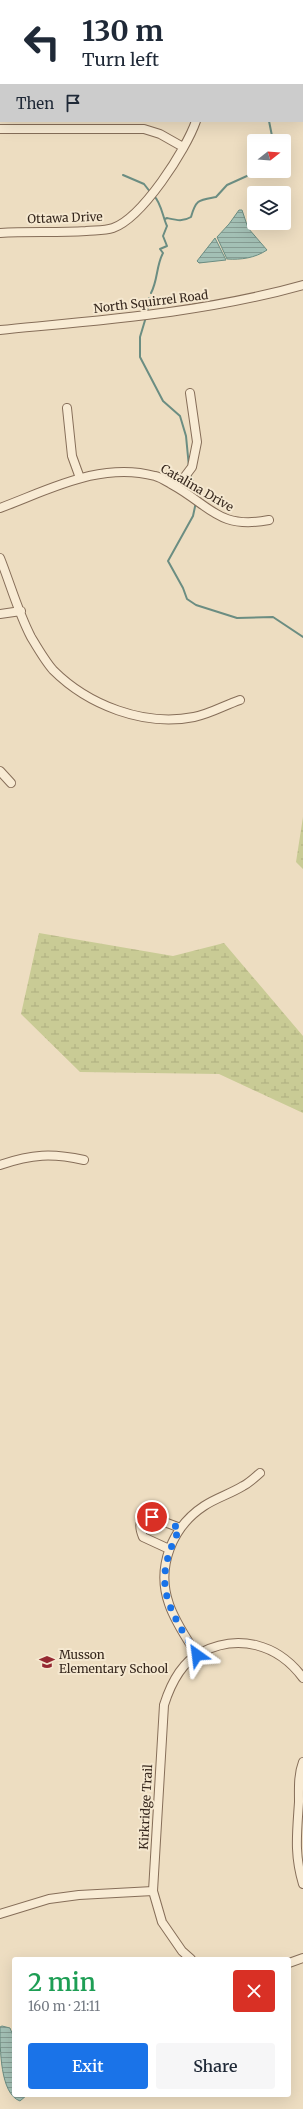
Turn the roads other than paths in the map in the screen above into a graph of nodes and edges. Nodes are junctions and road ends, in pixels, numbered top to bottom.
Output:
1 (195, 122) edge
2 (0, 129) edge
3 (182, 147) junction
4 (0, 233) edge
5 (303, 285) edge
6 (0, 330) edge
7 (190, 393) dead end
8 (67, 408) dead end
9 (80, 478) junction
10 (177, 487) junction
11 (0, 508) edge
12 (268, 520) dead end
13 (0, 558) edge
14 (21, 611) junction
15 (0, 614) edge
16 (240, 700) dead end
17 (0, 772) edge
18 (11, 783) dead end
19 (84, 1160) dead end
20 (0, 1164) edge
21 (260, 1473) dead end
22 (180, 1528) junction
23 (169, 1549) junction
24 (197, 1655) junction
25 (300, 1668) edge
26 (303, 1678) edge
27 (303, 1762) edge
28 (303, 1884) edge
29 (153, 1891) junction
30 (0, 1914) edge
31 (189, 1957) edge
32 (303, 1958) edge
33 (291, 1962) edge

1 - 3 street, Ottawa Drive
2 - 3 street
3 - 4 street, Ottawa Drive
5 - 6 street, North Squirrel Road
7 - 10 street
8 - 9 street
9 - 10 street, Catalina Drive
9 - 11 street, Catalina Drive
10 - 12 street, Catalina Drive
13 - 14 street
14 - 15 street
14 - 16 street
17 - 18 street
19 - 20 street
21 - 22 street
22 - 23 street
22 - 23 street
23 - 24 street
24 - 25 street
24 - 29 street, Kirkridge Trail
25 - 26 street
27 - 28 street
29 - 30 street
29 - 31 street, Kirkridge Trail
32 - 33 street

